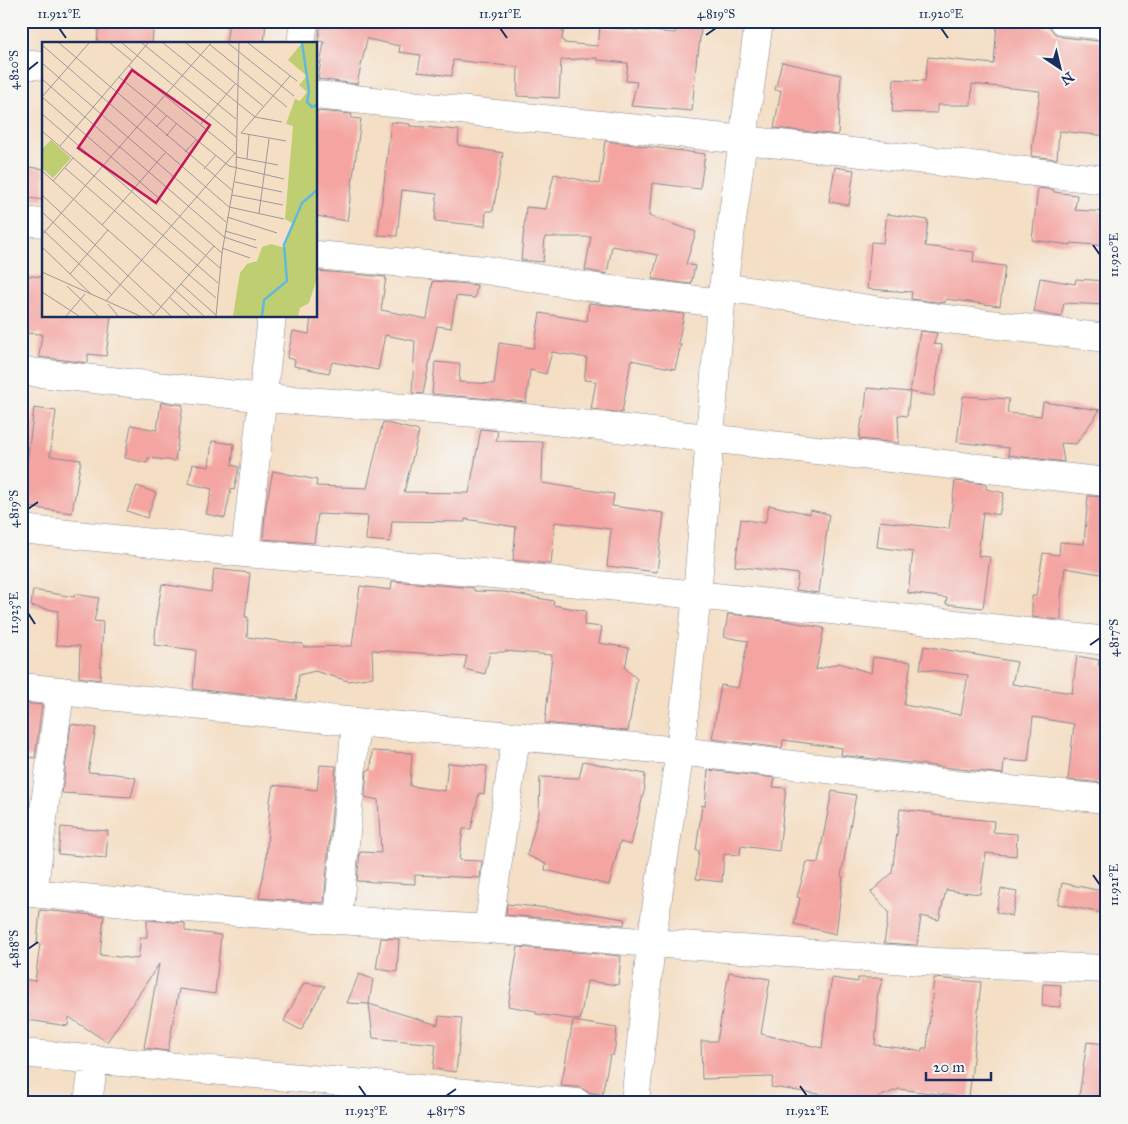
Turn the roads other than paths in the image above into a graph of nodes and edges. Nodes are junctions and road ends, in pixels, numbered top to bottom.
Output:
1 (304, 21) edge
2 (759, 21) edge
3 (1064, 21) edge
4 (1107, 26) edge
5 (301, 42) edge
6 (21, 64) edge
7 (42, 66) edge
8 (318, 95) edge
9 (744, 140) junction
10 (1107, 180) edge
11 (21, 221) edge
12 (42, 223) edge
13 (318, 255) edge
14 (722, 295) junction
15 (272, 318) edge
16 (1107, 338) edge
17 (21, 371) edge
18 (264, 398) junction
19 (710, 440) junction
20 (1107, 482) edge
21 (21, 529) edge
22 (244, 553) junction
23 (697, 594) junction
24 (1107, 641) edge
25 (21, 687) edge
26 (60, 692) junction
27 (356, 722) junction
28 (516, 736) junction
29 (680, 752) junction
30 (1107, 799) edge
31 (27, 892) edge
32 (338, 920) junction
33 (488, 929) junction
34 (651, 943) junction
35 (1107, 969) edge
36 (21, 1052) edge
37 (94, 1059) junction
38 (88, 1103) edge
39 (577, 1103) edge
40 (635, 1103) edge

1 - 5 street
2 - 9 street
3 - 4 street
6 - 7 street
8 - 9 street
9 - 10 street
9 - 14 street
11 - 12 street
13 - 14 street
14 - 16 street
14 - 19 street
15 - 18 street
17 - 18 street
18 - 19 street
18 - 22 street
19 - 20 street
19 - 23 street
21 - 22 street
22 - 23 street
23 - 24 street
23 - 29 street
25 - 26 street
26 - 27 street
26 - 31 street
27 - 28 street
27 - 32 street
28 - 29 street
28 - 33 street
29 - 30 street
29 - 34 street
31 - 32 street
32 - 33 street
33 - 34 street
34 - 35 street
34 - 40 street
36 - 37 street
37 - 38 street
37 - 39 street

